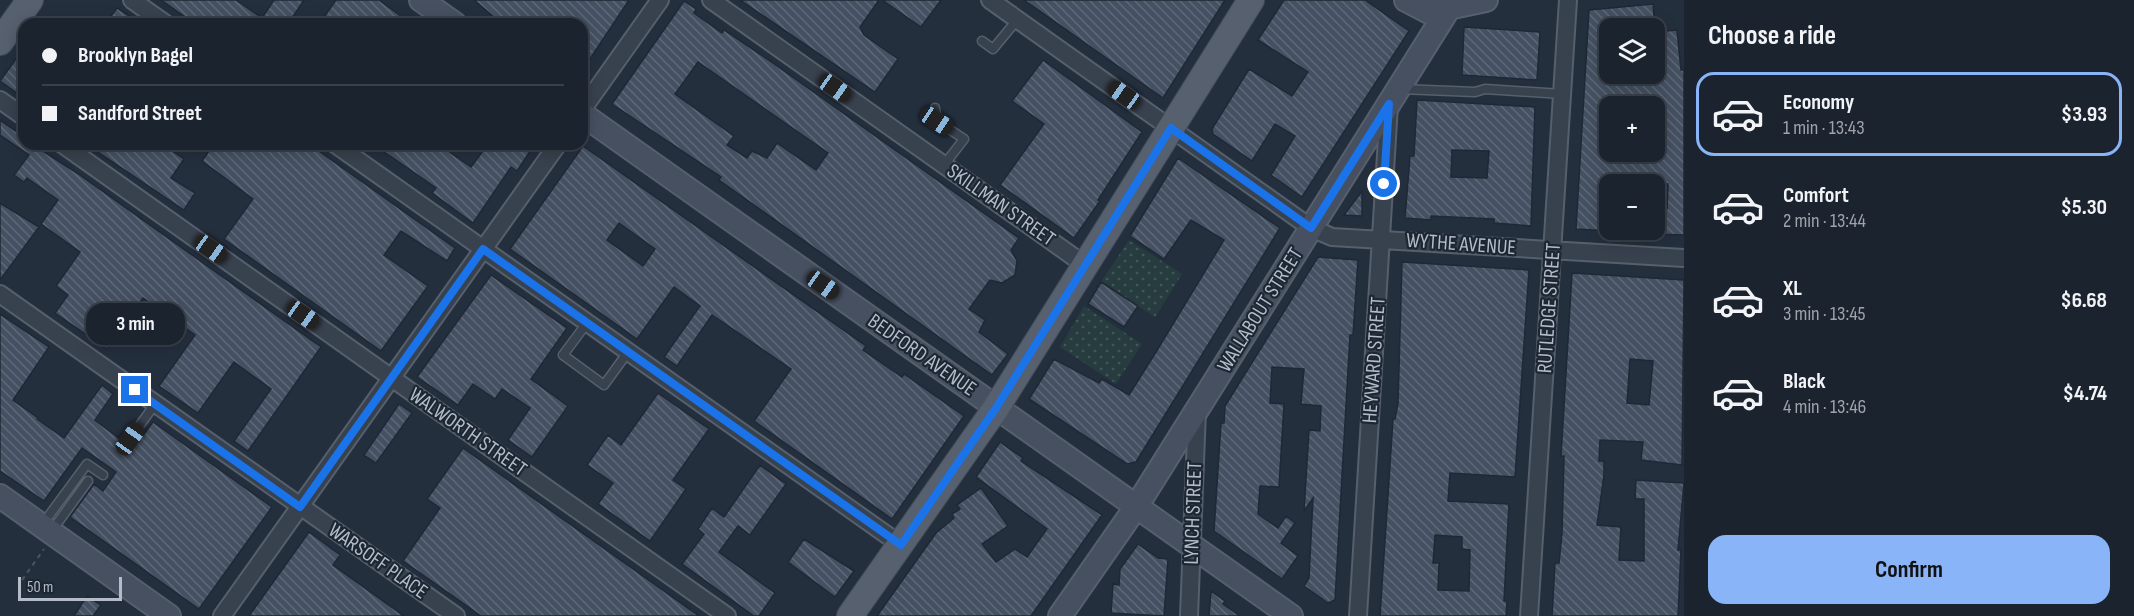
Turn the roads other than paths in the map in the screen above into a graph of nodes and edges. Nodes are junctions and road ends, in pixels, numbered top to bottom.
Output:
1 (30, 0) edge
2 (132, 0) edge
3 (421, 0) edge
4 (660, 0) edge
5 (711, 0) edge
6 (990, 0) edge
7 (1251, 0) edge
8 (1406, 0) edge
9 (1486, 0) edge
10 (1568, 0) edge
11 (1452, 3) edge
12 (158, 18) edge
13 (446, 18) edge
14 (1017, 20) junction
15 (982, 40) dead end
16 (0, 42) edge
17 (1562, 94) junction
18 (1394, 96) junction
19 (0, 100) edge
20 (588, 103) edge
21 (935, 108) dead end
22 (18, 113) edge
23 (588, 116) edge
24 (1171, 128) junction
25 (70, 150) edge
26 (343, 150) edge
27 (554, 150) edge
28 (944, 165) junction
29 (1311, 228) junction
30 (1381, 239) junction
31 (483, 249) junction
32 (1552, 250) junction
33 (1684, 258) edge
34 (1085, 265) junction
35 (0, 294) edge
36 (587, 323) junction
37 (628, 352) junction
38 (391, 378) junction
39 (155, 404) junction
40 (996, 408) junction
41 (1197, 409) junction
42 (130, 439) dead end
43 (103, 475) dead end
44 (88, 481) dead end
45 (0, 496) edge
46 (300, 507) junction
47 (1136, 507) junction
48 (49, 530) junction
49 (901, 545) junction
50 (1192, 545) junction
51 (169, 616) edge
52 (222, 616) edge
53 (456, 616) edge
54 (727, 616) edge
55 (850, 616) edge
56 (1060, 616) edge
57 (1189, 616) edge
58 (1291, 616) edge
59 (1358, 616) edge
60 (1529, 616) edge

1 - 16 main road
2 - 12 street
3 - 13 main road
4 - 20 street
5 - 28 street, SKILLMAN STREET
6 - 14 street, WYTHE AVENUE
7 - 24 main road
8 - 11 main road
9 - 11 main road
10 - 17 street, RUTLEDGE STREET
11 - 18 main road, WALLABOUT STREET
14 - 15 lane
14 - 24 street, WYTHE AVENUE
17 - 18 lane
17 - 32 street, RUTLEDGE STREET
18 - 29 main road, WALLABOUT STREET
18 - 30 street, HEYWARD STREET
19 - 22 street
21 - 28 lane
23 - 40 main road, BEDFORD AVENUE
24 - 29 street, WYTHE AVENUE
24 - 34 main road
25 - 38 street, WALWORTH STREET
26 - 31 street
27 - 31 street
28 - 34 street, SKILLMAN STREET
29 - 30 street, WYTHE AVENUE
29 - 41 main road, WALLABOUT STREET
30 - 32 street, WYTHE AVENUE
30 - 59 street, HEYWARD STREET
31 - 36 street
31 - 38 street
32 - 33 street, WYTHE AVENUE
32 - 60 street, RUTLEDGE STREET
34 - 40 main road
35 - 39 street, WARSOFF PLACE
36 - 37 street
36 - 37 lane
37 - 49 street
38 - 46 street
38 - 54 street, WALWORTH STREET
39 - 42 lane
39 - 46 street, WARSOFF PLACE
40 - 47 main road, BEDFORD AVENUE
40 - 49 main road
41 - 47 main road, WALLABOUT STREET
41 - 50 street, LYNCH STREET
43 - 48 lane
44 - 48 lane
45 - 48 main road
46 - 52 street
46 - 53 street, WARSOFF PLACE
47 - 50 main road, BEDFORD AVENUE
47 - 56 main road, WALLABOUT STREET
48 - 51 main road
49 - 55 main road
50 - 57 street, LYNCH STREET
50 - 58 main road, BEDFORD AVENUE

